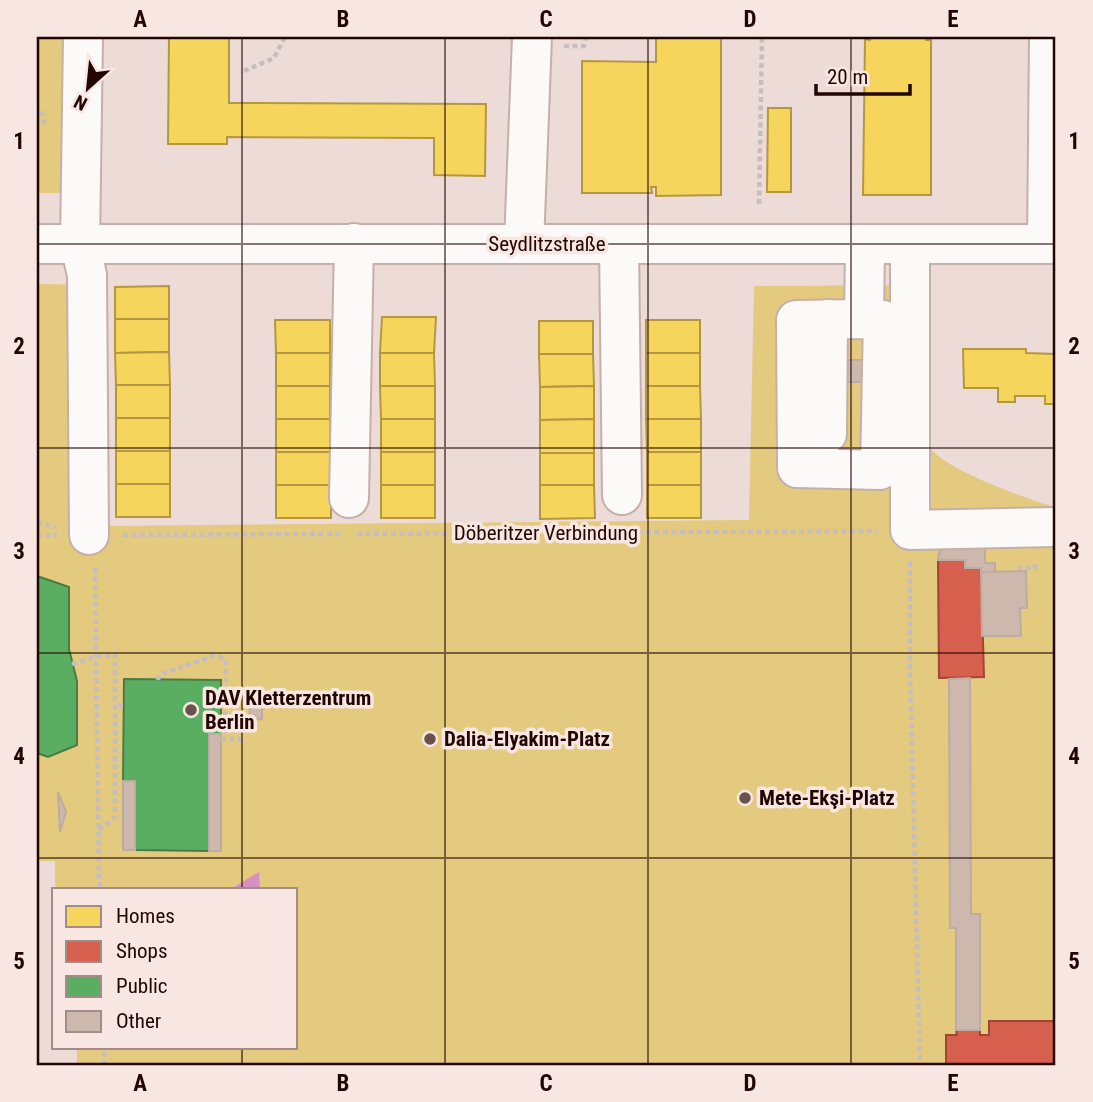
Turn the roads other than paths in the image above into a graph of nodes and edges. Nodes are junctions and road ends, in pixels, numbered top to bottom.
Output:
1 (83, 37) edge
2 (532, 37) edge
3 (1049, 37) edge
4 (354, 243) junction
5 (37, 244) edge
6 (80, 244) junction
7 (524, 244) junction
8 (618, 244) junction
9 (865, 244) junction
10 (910, 244) junction
11 (1052, 244) edge
12 (827, 434) dead end
13 (622, 495) dead end
14 (349, 498) dead end
15 (1056, 527) edge
16 (89, 536) road end

1 - 6 street
2 - 7 street
3 - 11 street
4 - 6 street, Seydlitzstraße
4 - 7 street, Seydlitzstraße
4 - 14 street
5 - 6 street, Seydlitzstraße
6 - 16 street
7 - 8 street, Seydlitzstraße
8 - 9 street, Seydlitzstraße
8 - 13 street
9 - 10 street, Seydlitzstraße
9 - 12 street
10 - 11 street, Seydlitzstraße
10 - 15 street

